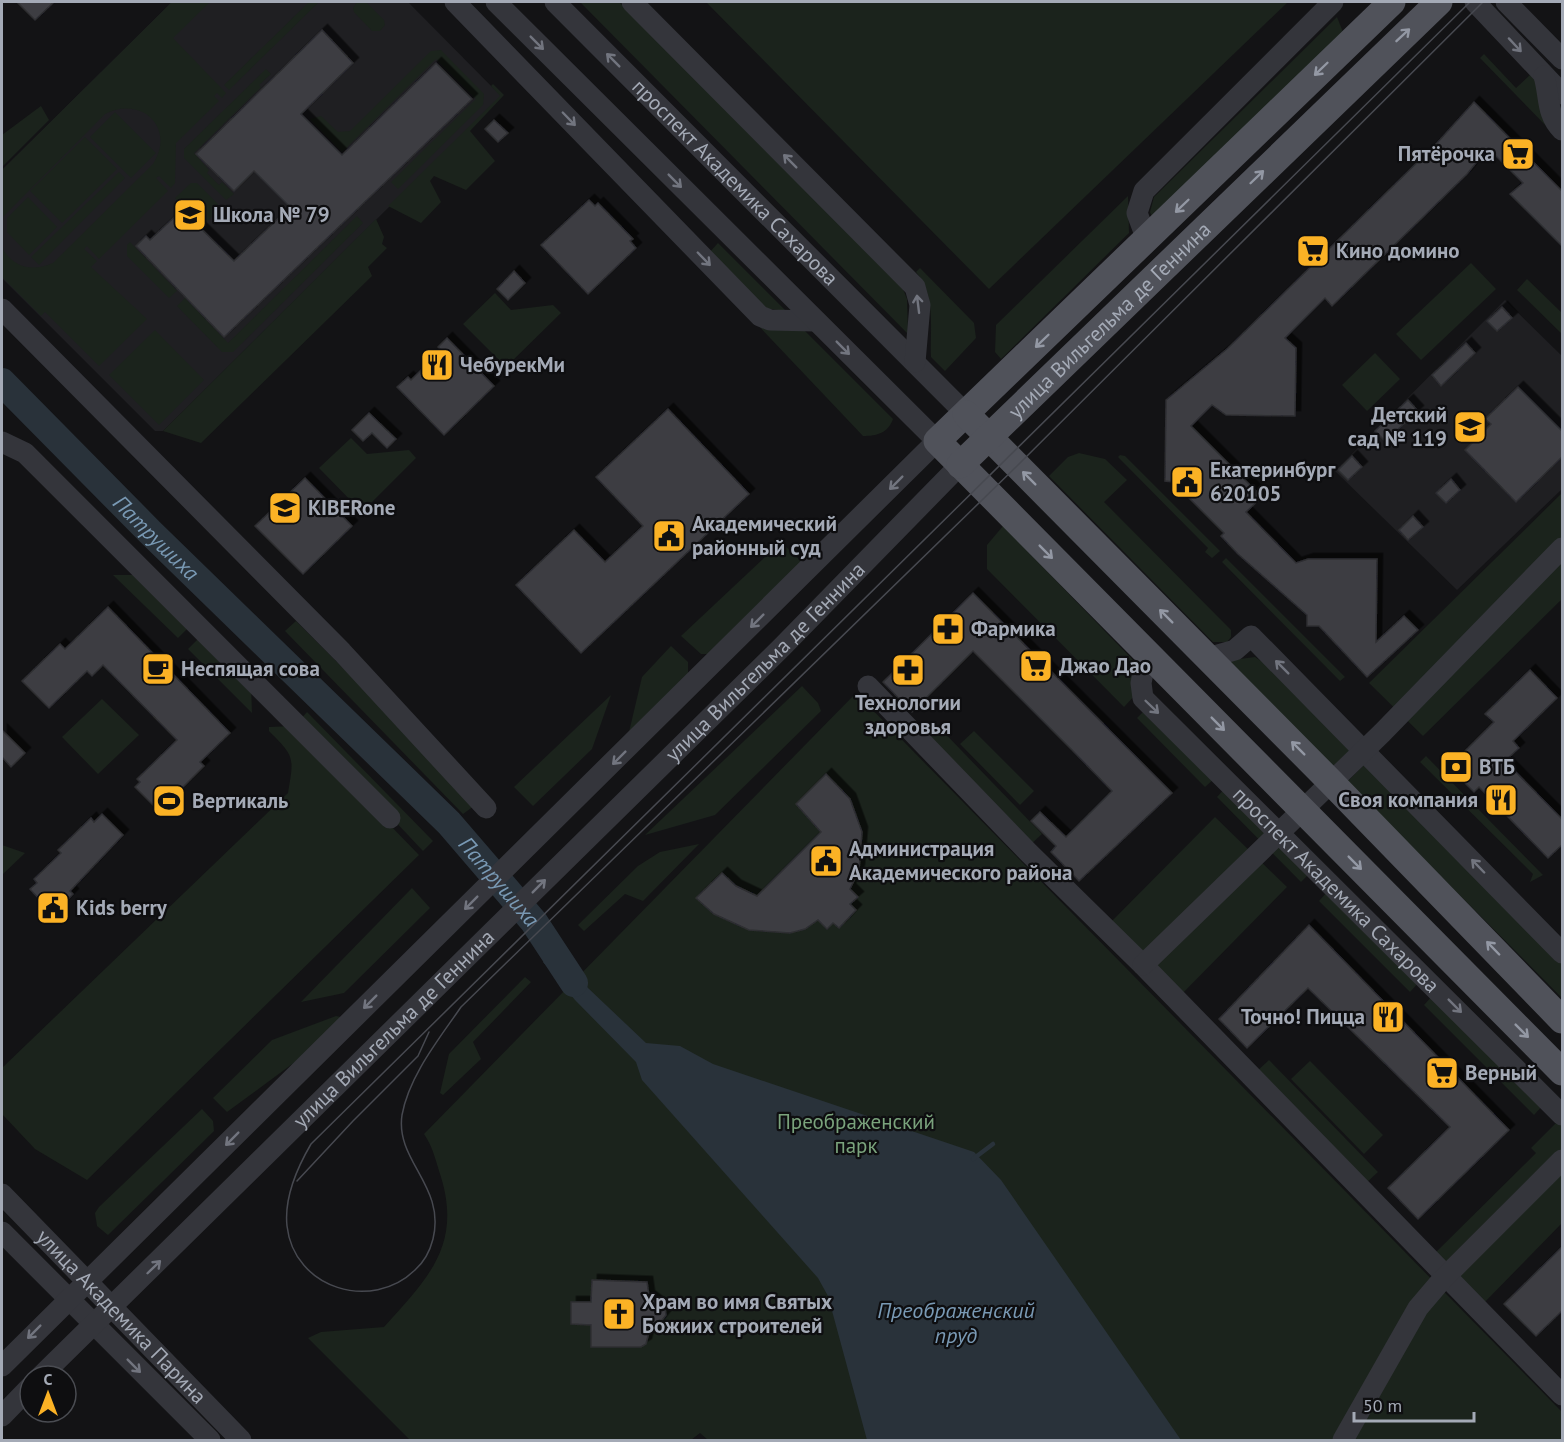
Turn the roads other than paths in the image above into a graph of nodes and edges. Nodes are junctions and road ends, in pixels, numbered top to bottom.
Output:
1 (455, 2) edge
2 (496, 2) edge
3 (555, 2) edge
4 (632, 2) edge
5 (1333, 2) edge
6 (1392, 2) edge
7 (1439, 2) edge
8 (1476, 2) edge
9 (1506, 2) edge
10 (1563, 59) edge
11 (1544, 76) junction
12 (1563, 94) edge
13 (1563, 130) edge
14 (1147, 240) junction
15 (2, 309) edge
16 (815, 321) junction
17 (915, 362) junction
18 (966, 414) junction
19 (989, 437) junction
20 (936, 441) junction
21 (2, 442) edge
22 (960, 465) junction
23 (1563, 548) edge
24 (1147, 653) junction
25 (1207, 658) junction
26 (868, 686) dead end
27 (1364, 749) junction
28 (1330, 781) junction
29 (486, 808) dead end
30 (1302, 809) junction
31 (390, 818) dead end
32 (1279, 832) junction
33 (1563, 953) edge
34 (1143, 965) junction
35 (1563, 1020) edge
36 (1563, 1072) edge
37 (1563, 1115) edge
38 (1563, 1161) edge
39 (2, 1194) edge
40 (2, 1232) edge
41 (1445, 1277) junction
42 (87, 1281) junction
43 (68, 1299) junction
44 (112, 1307) junction
45 (93, 1325) junction
46 (53, 1364) edge
47 (2, 1366) edge
48 (1563, 1395) edge
49 (18, 1399) edge
50 (2, 1416) edge
51 (210, 1440) edge
52 (241, 1440) edge
53 (1343, 1440) edge

1 -> 16 street
2 -> 16 street, проспект Академика Сахарова
17 -> 3 street, проспект Академика Сахарова
17 -> 4 street
5 - 14 street, улица Вильгельма де Геннина
6 -> 14 main road, улица Вильгельма де Геннина
19 -> 7 main road, улица Вильгельма де Геннина
8 -> 11 street
9 - 10 street
11 - 12 street
11 - 13 street
14 -> 18 main road, улица Вильгельма де Геннина
15 - 29 street
16 -> 20 street, проспект Академика Сахарова
17 - 18 street, проспект Академика Сахарова
18 - 19 main road, проспект Академика Сахарова
18 - 20 main road, улица Вильгельма де Геннина
19 - 22 main road, улица Вильгельма де Геннина
25 -> 19 main road, проспект Академика Сахарова
20 - 22 main road, проспект Академика Сахарова
20 -> 42 street, улица Вильгельма де Геннина
21 - 31 street
22 -> 24 main road, проспект Академика Сахарова
44 -> 22 street, улица Вильгельма де Геннина
23 - 27 street
24 -> 30 main road, проспект Академика Сахарова
24 -> 32 street, проспект Академика Сахарова
27 -> 25 street
28 -> 25 main road, проспект Академика Сахарова
26 - 34 street
27 - 28 street
33 -> 27 street
28 - 30 street
35 -> 28 main road, проспект Академика Сахарова
30 - 32 street
30 -> 36 main road, проспект Академика Сахарова
32 - 34 street
32 -> 37 street, проспект Академика Сахарова
34 - 41 street
38 - 41 street
39 - 42 street, улица Академика Парина
40 - 43 street, улица Академика Парина
41 - 48 street
41 - 53 street
42 - 43 street, улица Вильгельма де Геннина
42 - 44 street, улица Академика Парина
43 - 45 street, улица Академика Парина
43 -> 47 street, улица Вильгельма де Геннина
44 - 45 street, улица Вильгельма де Геннина
44 - 52 street, улица Академика Парина
45 - 46 street, улица Вильгельма де Геннина
45 -> 51 street, улица Академика Парина
49 - 50 street

